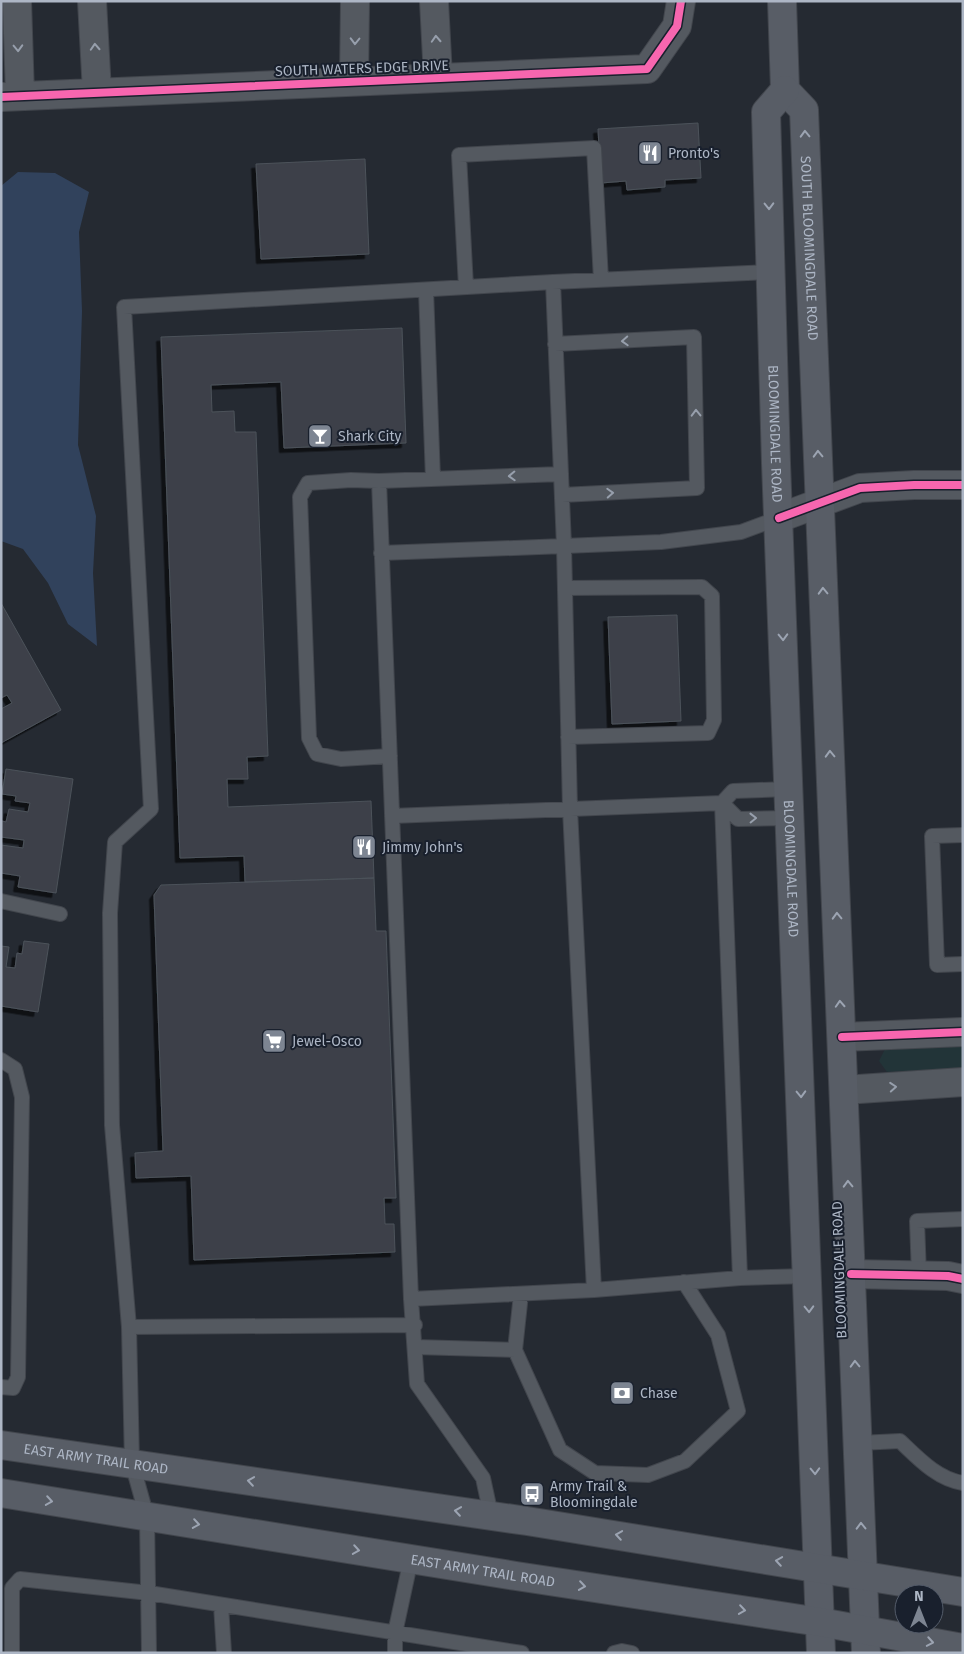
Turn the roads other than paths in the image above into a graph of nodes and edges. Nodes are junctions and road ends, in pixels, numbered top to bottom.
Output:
1 (17, 1) edge
2 (92, 1) edge
3 (356, 1) edge
4 (434, 1) edge
5 (681, 1) edge
6 (782, 1) edge
7 (438, 78) junction
8 (354, 81) junction
9 (784, 90) junction
10 (97, 92) junction
11 (11, 96) edge
12 (770, 272) junction
13 (601, 280) junction
14 (553, 282) junction
15 (466, 287) junction
16 (426, 290) junction
17 (556, 344) junction
18 (561, 474) junction
19 (433, 479) junction
20 (378, 481) junction
21 (963, 485) edge
22 (562, 495) junction
23 (820, 502) junction
24 (779, 518) junction
25 (564, 546) junction
26 (382, 553) junction
27 (565, 588) junction
28 (568, 737) junction
29 (390, 756) junction
30 (788, 789) junction
31 (722, 803) junction
32 (570, 809) junction
33 (392, 816) junction
34 (790, 818) junction
35 (963, 835) edge
36 (1, 901) edge
37 (60, 914) dead end
38 (963, 964) edge
39 (963, 1032) edge
40 (842, 1037) junction
41 (1, 1060) edge
42 (963, 1082) edge
43 (844, 1090) junction
44 (963, 1219) edge
45 (851, 1274) junction
46 (919, 1275) junction
47 (808, 1276) junction
48 (740, 1278) junction
49 (963, 1279) edge
50 (684, 1282) junction
51 (594, 1290) junction
52 (521, 1294) junction
53 (411, 1299) junction
54 (414, 1325) junction
55 (129, 1327) junction
56 (415, 1347) junction
57 (514, 1350) junction
58 (1, 1387) edge
59 (858, 1443) junction
60 (1, 1445) edge
61 (132, 1463) junction
62 (963, 1483) edge
63 (1, 1493) edge
64 (491, 1515) junction
65 (147, 1516) junction
66 (411, 1559) junction
67 (818, 1567) junction
68 (862, 1575) junction
69 (963, 1592) edge
70 (149, 1593) junction
71 (220, 1605) junction
72 (820, 1622) junction
73 (394, 1634) junction
74 (865, 1641) edge
75 (963, 1648) edge
76 (12, 1653) edge
77 (149, 1653) edge
78 (224, 1653) edge
79 (395, 1653) edge
80 (522, 1653) edge
81 (821, 1653) edge

1 -> 11 street, SOUTH WATERS EDGE DRIVE
10 -> 2 street
3 -> 8 street, SOUTH WATERS EDGE DRIVE
7 -> 4 street, SOUTH WATERS EDGE DRIVE
5 - 7 street, SOUTH WATERS EDGE DRIVE
6 - 9 main road
7 - 8 street, SOUTH WATERS EDGE DRIVE
8 - 10 street, SOUTH WATERS EDGE DRIVE
9 -> 12 main road, BLOOMINGDALE ROAD
23 -> 9 main road, SOUTH BLOOMINGDALE ROAD
10 - 11 street, SOUTH WATERS EDGE DRIVE
12 - 13 lane
12 - 24 main road, BLOOMINGDALE ROAD
13 - 14 lane
13 - 15 lane
14 - 15 lane
14 - 17 lane
15 - 16 lane
16 - 19 lane
16 - 55 lane
17 - 18 lane
22 -> 17 lane
18 -> 19 lane
18 - 22 lane
19 - 20 lane
20 - 26 lane
20 - 29 lane
21 - 23 street
22 - 25 lane
23 - 24 street
40 -> 23 main road, BLOOMINGDALE ROAD
24 - 25 lane
24 -> 30 main road, BLOOMINGDALE ROAD
25 - 26 lane
25 - 27 lane
26 - 29 lane
27 - 28 lane
27 - 28 lane
28 - 32 lane
29 - 33 lane
30 - 31 lane
30 - 34 main road, BLOOMINGDALE ROAD
31 - 32 lane
31 -> 34 lane
31 - 48 lane
32 - 33 lane
32 - 51 lane
33 - 53 lane
34 -> 47 main road, BLOOMINGDALE ROAD
35 - 38 lane
36 - 37 lane
39 - 40 street
40 - 43 main road, BLOOMINGDALE ROAD
41 - 58 lane
43 -> 42 street
45 -> 43 main road, BLOOMINGDALE ROAD
44 - 46 lane
45 - 46 street
59 -> 45 main road, BLOOMINGDALE ROAD
46 - 49 street
47 - 48 lane
47 -> 67 main road, BLOOMINGDALE ROAD
48 - 50 lane
50 - 51 lane
50 - 57 lane
51 - 52 lane
52 - 53 lane
52 - 57 lane
53 - 54 lane
54 - 55 lane
54 - 56 lane
55 - 61 lane
56 - 57 lane
56 - 64 lane
59 - 62 lane
68 -> 59 main road, BLOOMINGDALE ROAD
60 - 61 main road, EAST ARMY TRAIL ROAD
64 -> 61 main road, EAST ARMY TRAIL ROAD
61 - 65 lane
63 -> 65 main road, EAST ARMY TRAIL ROAD
67 -> 64 main road, EAST ARMY TRAIL ROAD
65 -> 66 main road, EAST ARMY TRAIL ROAD
65 - 70 lane
66 -> 72 main road, EAST ARMY TRAIL ROAD
66 - 73 lane
67 - 68 main road, EAST ARMY TRAIL ROAD
67 - 72 main road, BLOOMINGDALE ROAD
68 - 69 main road, EAST ARMY TRAIL ROAD
68 - 74 main road, BLOOMINGDALE ROAD
70 - 71 lane
70 - 76 lane
70 - 77 lane
71 - 73 lane
71 - 78 lane
72 - 74 main road, EAST ARMY TRAIL ROAD
72 - 81 main road, BLOOMINGDALE ROAD
73 - 79 lane
73 - 80 lane
74 -> 75 main road, EAST ARMY TRAIL ROAD

